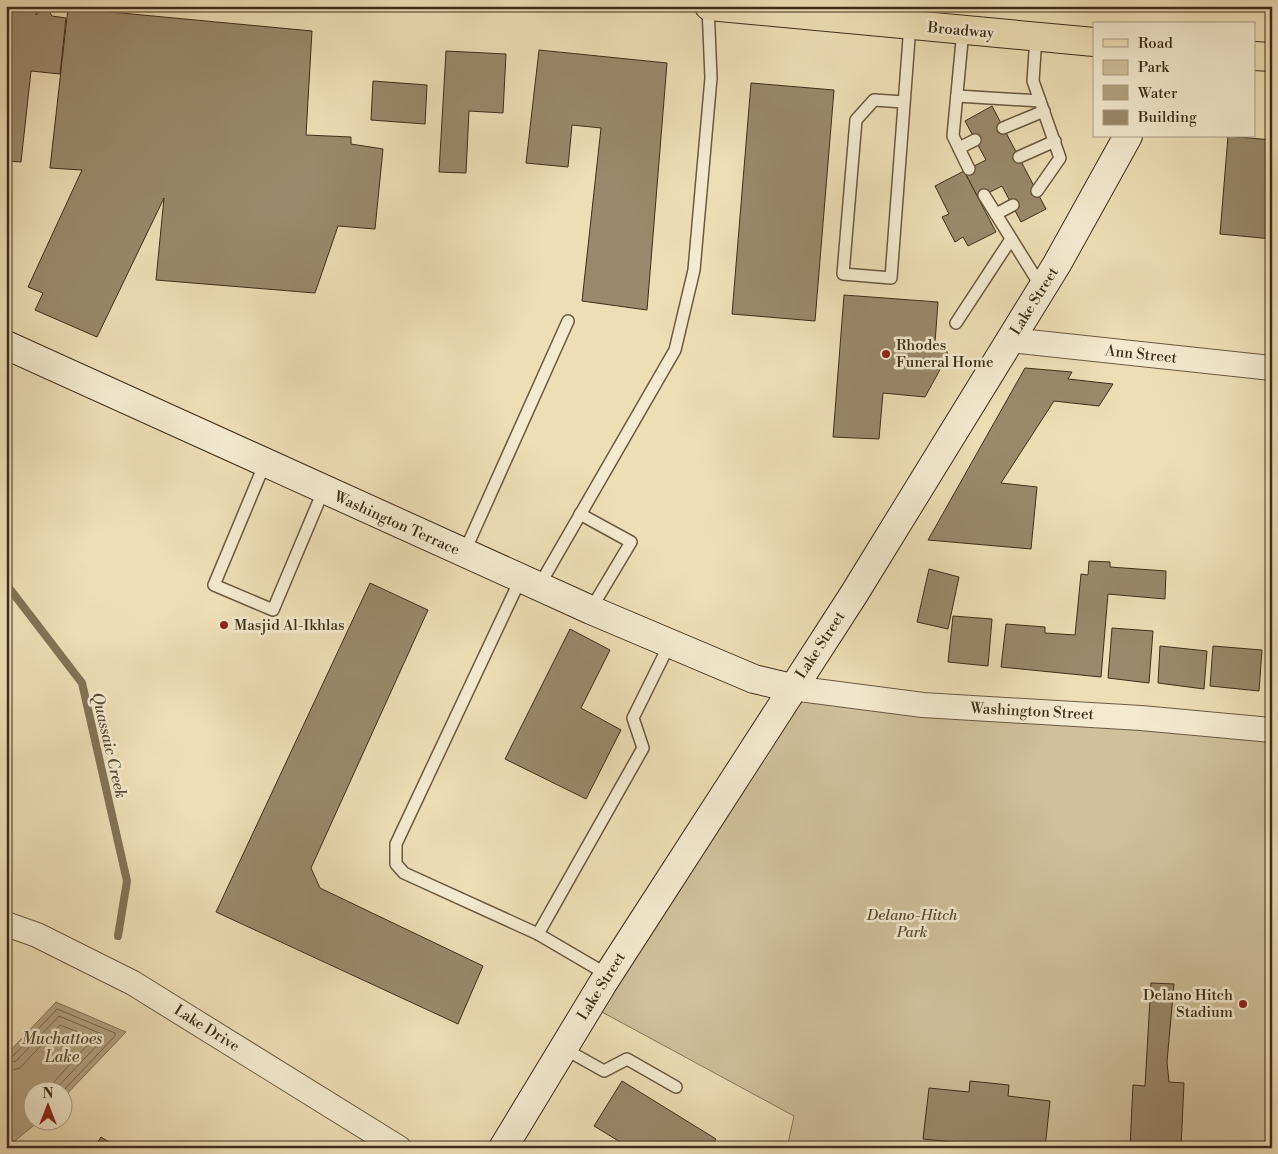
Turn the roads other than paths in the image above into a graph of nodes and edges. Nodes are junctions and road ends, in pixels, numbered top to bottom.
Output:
1 (708, 6) edge
2 (874, 14) edge
3 (910, 25) junction
4 (963, 30) junction
5 (1036, 37) junction
6 (1093, 42) edge
7 (1256, 56) edge
8 (1272, 57) edge
9 (957, 96) junction
10 (904, 102) junction
11 (1042, 106) junction
12 (1004, 128) dead end
13 (1127, 138) edge
14 (975, 140) dead end
15 (1055, 141) junction
16 (959, 148) junction
17 (1019, 157) dead end
18 (969, 169) dead end
19 (1037, 191) dead end
20 (984, 195) dead end
21 (1013, 205) dead end
22 (996, 214) junction
23 (1011, 239) junction
24 (1042, 288) junction
25 (568, 321) dead end
26 (956, 323) dead end
27 (1010, 340) junction
28 (6, 345) edge
29 (1272, 368) edge
30 (265, 462) junction
31 (324, 489) junction
32 (580, 514) junction
33 (464, 553) junction
34 (530, 582) junction
35 (591, 610) junction
36 (670, 642) junction
37 (792, 688) junction
38 (1272, 730) edge
39 (6, 924) edge
40 (538, 934) junction
41 (608, 975) junction
42 (563, 1048) junction
43 (676, 1087) dead end
44 (376, 1141) edge
45 (399, 1148) edge
46 (502, 1148) edge

1 - 2 main road, Broadway
1 - 32 lane
2 - 3 main road, Broadway
3 - 4 main road, Broadway
3 - 10 lane
4 - 5 main road, Broadway
4 - 9 lane
5 - 6 main road, Broadway
5 - 11 lane
7 - 8 main road
9 - 11 lane
9 - 16 lane
10 - 10 lane
11 - 12 lane
11 - 15 lane
13 - 24 main road, Lake Street
14 - 16 lane
15 - 17 lane
15 - 19 lane
16 - 18 lane
20 - 22 lane
21 - 22 lane
22 - 23 lane
23 - 24 lane
23 - 26 lane
24 - 27 main road, Lake Street
25 - 33 lane
27 - 29 street, Ann Street
27 - 37 main road, Lake Street
28 - 30 main road, Washington Terrace
30 - 31 main road, Washington Terrace
30 - 31 lane
31 - 33 main road, Washington Terrace
32 - 34 lane
32 - 35 lane
33 - 34 main road, Washington Terrace
34 - 35 main road, Washington Terrace
34 - 40 lane
35 - 36 main road, Washington Terrace
36 - 37 main road, Washington Terrace
36 - 40 lane
37 - 38 street, Washington Street
37 - 41 main road, Lake Street
39 - 44 street, Lake Drive
40 - 41 lane
41 - 42 main road, Lake Street
42 - 43 lane
42 - 46 main road, Lake Street
44 - 45 street, Lake Drive

